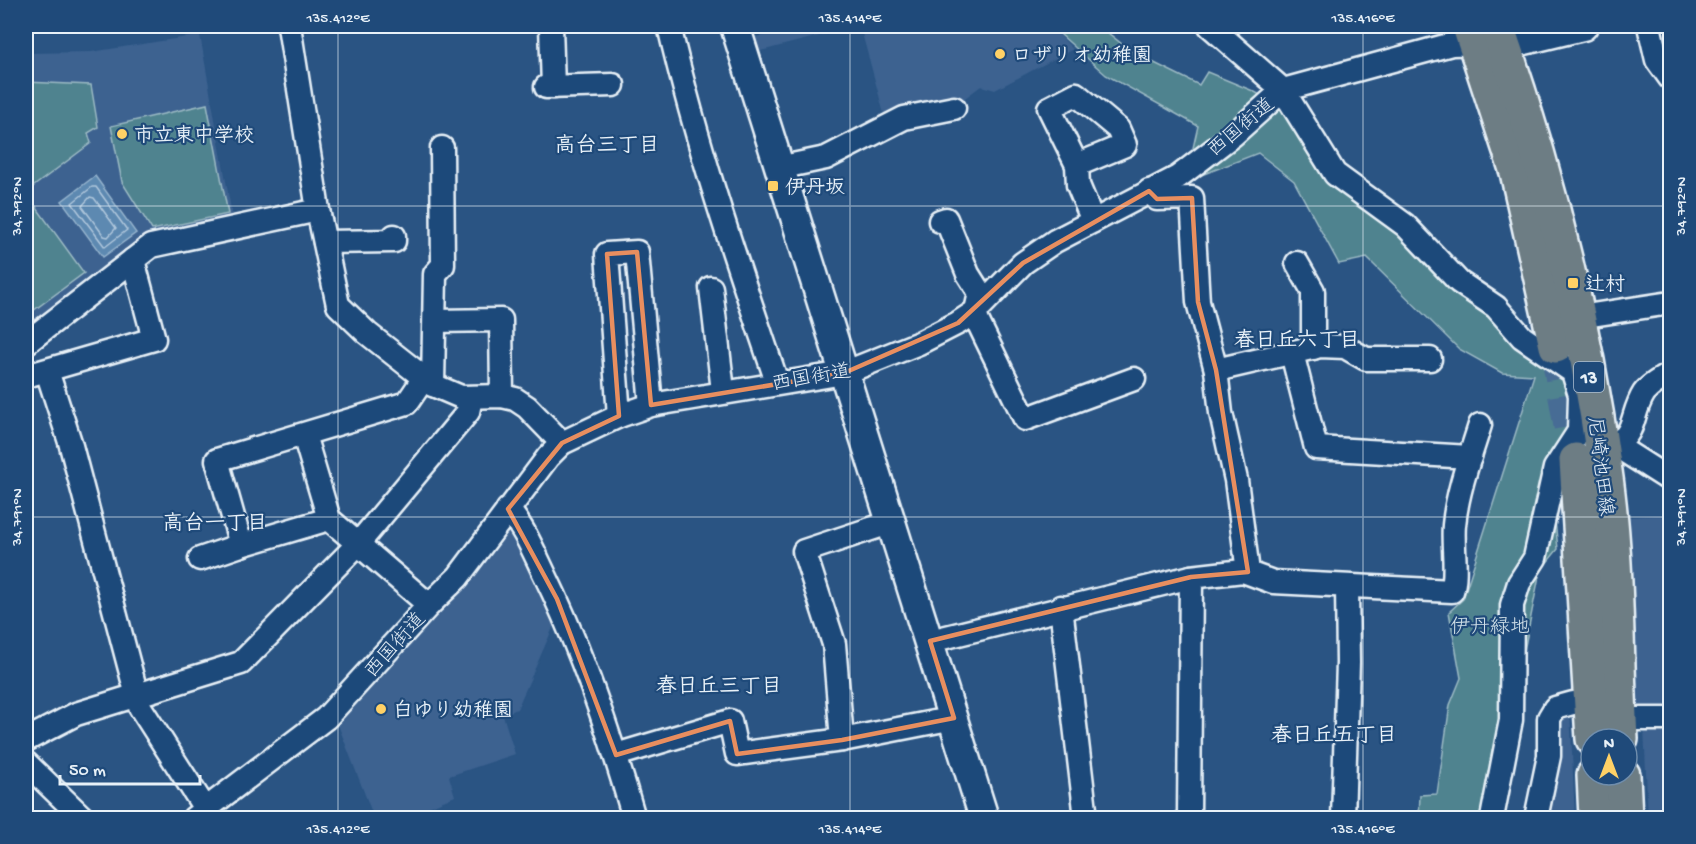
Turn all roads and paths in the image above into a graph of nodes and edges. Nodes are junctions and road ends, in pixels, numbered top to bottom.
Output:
1 (289, 26) edge
2 (551, 26) edge
3 (669, 26) edge
4 (735, 26) edge
5 (1210, 26) edge
6 (1583, 26) edge
7 (1649, 26) edge
8 (1486, 34) edge
9 (1671, 78) edge
10 (613, 85) dead end
11 (1283, 90) junction
12 (954, 108) dead end
13 (442, 148) dead end
14 (1077, 165) dead end
15 (778, 168) junction
16 (1149, 191) junction
17 (318, 210) junction
18 (940, 221) dead end
19 (1093, 221) junction
20 (394, 241) dead end
21 (325, 242) junction
22 (133, 260) junction
23 (1297, 262) dead end
24 (711, 288) dead end
25 (1671, 303) edge
26 (976, 311) junction
27 (1579, 317) junction
28 (435, 321) junction
29 (26, 343) edge
30 (1556, 346) tunnel mouth
31 (1303, 350) junction
32 (1430, 359) dead end
33 (1216, 370) junction
34 (36, 373) edge
35 (844, 373) junction
36 (1671, 374) edge
37 (1134, 379) dead end
38 (429, 381) junction
39 (777, 382) junction
40 (723, 391) junction
41 (502, 396) junction
42 (471, 398) junction
43 (651, 405) junction
44 (619, 416) junction
45 (1480, 425) dead end
46 (304, 435) junction
47 (562, 443) junction
48 (1597, 450) junction
49 (1470, 457) junction
50 (1671, 480) edge
51 (508, 508) junction
52 (329, 519) junction
53 (892, 522) junction
54 (241, 544) junction
55 (358, 544) junction
56 (200, 560) dead end
57 (1248, 572) junction
58 (1191, 577) junction
59 (1347, 587) junction
60 (429, 605) junction
61 (1061, 607) junction
62 (930, 641) junction
63 (136, 694) junction
64 (1591, 703) junction
65 (954, 718) junction
66 (1671, 719) edge
67 (1592, 727) edge
68 (1618, 727) edge
69 (1620, 727) edge
70 (1630, 727) edge
71 (26, 740) edge
72 (842, 740) junction
73 (616, 755) junction
74 (26, 763) edge
75 (1595, 787) edge
76 (1624, 787) edge
77 (200, 814) edge
78 (83, 819) edge
79 (634, 819) edge
80 (984, 819) edge
81 (1086, 819) edge
82 (1189, 819) edge
83 (1342, 819) edge
84 (1492, 819) edge
85 (1536, 819) edge
86 (1596, 819) edge
87 (1625, 819) edge

1 - 17 street
2 - 10 street
3 - 39 street
4 - 15 street
5 - 11 street
6 - 8 street
7 - 9 street
8 - 11 street, 西国街道
8 - 27 main road, 尼崎池田線 / 13
8 - 30 main road, 13
11 - 16 street, 西国街道
11 - 84 street
12 - 15 street
13 - 28 street
14 - 19 street
15 - 35 street
16 - 19 street, 西国街道
16 - 33 street
17 - 21 street
17 - 22 street
18 - 26 street
19 - 26 street, 西国街道
20 - 21 street
21 - 38 street
22 - 29 street
22 - 34 street
23 - 31 street
24 - 40 street
25 - 27 street
26 - 35 street, 西国街道
26 - 37 street
27 - 48 main road, 尼崎池田線 / 13
28 - 38 street
28 - 41 street
31 - 32 street
31 - 33 street
31 - 49 street
33 - 57 street
34 - 63 street
35 - 39 street, 西国街道
35 - 53 street
36 - 48 street
38 - 42 street
38 - 46 street
39 - 40 street, 西国街道
40 - 43 street, 西国街道
41 - 42 street
41 - 47 street
42 - 55 street
43 - 44 street, 西国街道
43 - 44 street
44 - 47 street, 西国街道
45 - 49 street
46 - 52 street
46 - 54 street
47 - 51 street, 西国街道
48 - 50 street
48 - 64 main road, 尼崎池田線 / 13
48 - 69 main road, 尼崎池田線 / 13
49 - 59 street
51 - 60 street, 西国街道
51 - 73 street
52 - 54 street
52 - 55 street
53 - 62 street
53 - 72 street
54 - 56 street
55 - 60 street
55 - 63 street
57 - 58 street
57 - 59 street
58 - 61 street
58 - 82 street
59 - 83 street
60 - 77 street, 西国街道
61 - 62 street
61 - 81 street
62 - 65 street
63 - 71 street
63 - 77 street
64 - 67 main road, 尼崎池田線 / 13
64 - 68 street
64 - 85 street
65 - 72 street
65 - 80 street
66 - 70 street
72 - 73 street
73 - 79 street
74 - 78 street
75 - 86 main road
76 - 87 main road

